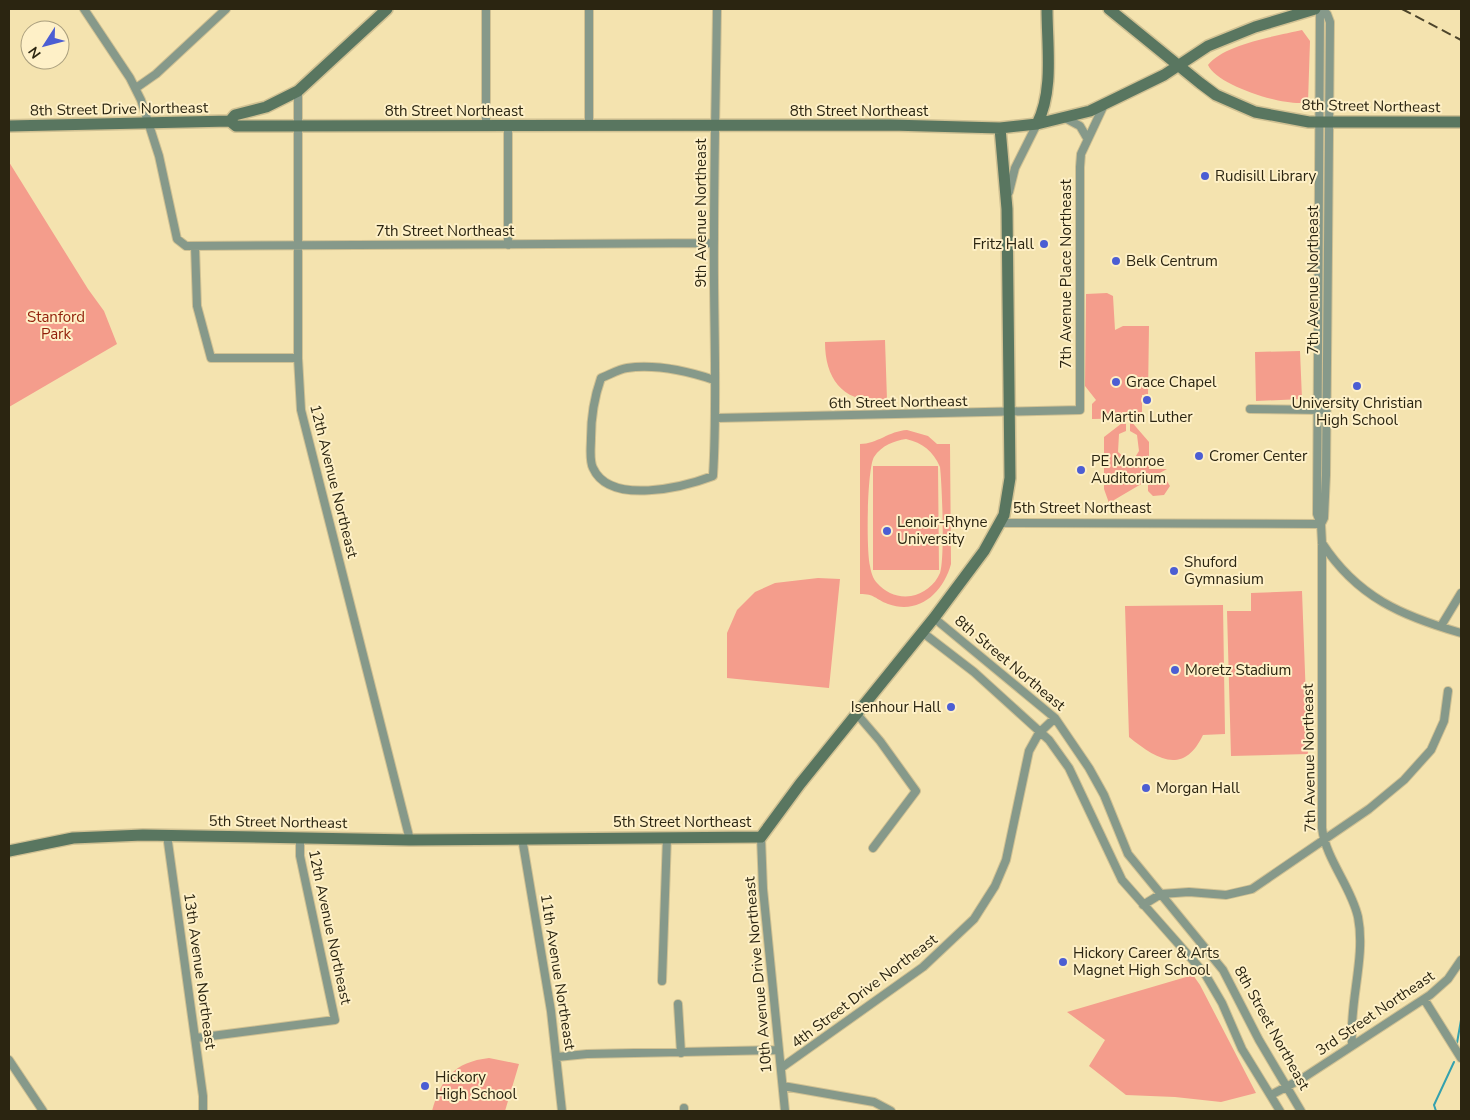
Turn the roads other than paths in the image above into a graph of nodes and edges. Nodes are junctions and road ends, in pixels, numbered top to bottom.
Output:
1 (84, 9) edge
2 (226, 9) edge
3 (387, 9) edge
4 (486, 9) edge
5 (590, 9) edge
6 (718, 9) edge
7 (1047, 9) edge
8 (1109, 9) edge
9 (1315, 9) edge
10 (1321, 9) edge
11 (1178, 66) junction
12 (136, 88) junction
13 (298, 90) junction
14 (1104, 105) junction
15 (1066, 118) junction
16 (230, 121) junction
17 (1323, 121) junction
18 (1461, 122) edge
19 (150, 123) junction
20 (1037, 124) junction
21 (589, 125) junction
22 (9, 126) edge
23 (299, 126) junction
24 (486, 126) junction
25 (508, 126) junction
26 (715, 126) junction
27 (1000, 128) junction
28 (1087, 138) junction
29 (1007, 209) junction
30 (714, 243) junction
31 (299, 245) junction
32 (508, 245) junction
33 (195, 246) junction
34 (298, 358) junction
35 (714, 380) junction
36 (1250, 409) dead end
37 (1080, 410) joint
38 (1317, 410) junction
39 (1326, 410) junction
40 (1010, 413) junction
41 (716, 418) junction
42 (1001, 523) junction
43 (1321, 524) junction
44 (1322, 544) junction
45 (1461, 593) edge
46 (934, 618) junction
47 (1441, 626) junction
48 (922, 632) junction
49 (1461, 633) edge
50 (1448, 691) dead end
51 (856, 714) junction
52 (1055, 718) junction
53 (1041, 731) junction
54 (167, 835) junction
55 (666, 837) junction
56 (761, 837) junction
57 (300, 838) junction
58 (522, 838) junction
59 (1324, 839) junction
60 (410, 840) junction
61 (873, 848) dead end
62 (9, 851) edge
63 (1161, 894) junction
64 (1143, 905) junction
65 (1461, 960) edge
66 (662, 981) dead end
67 (1424, 999) junction
68 (678, 1004) dead end
69 (196, 1038) junction
70 (1352, 1044) junction
71 (779, 1050) junction
72 (681, 1053) junction
73 (557, 1057) junction
74 (1461, 1058) edge
75 (9, 1060) edge
76 (781, 1068) junction
77 (783, 1086) junction
78 (1287, 1086) junction
79 (1271, 1095) junction
80 (43, 1111) edge
81 (203, 1111) edge
82 (562, 1111) edge
83 (785, 1111) edge
84 (891, 1111) edge
85 (1280, 1111) edge
86 (1302, 1111) edge

1 - 12 street
2 - 12 street
3 - 13 main road
4 - 24 street
5 - 21 street
6 - 26 street, 9th Avenue Northeast
7 - 20 main road
8 - 11 main road
9 - 11 main road
10 - 17 street, 7th Avenue Northeast
11 - 14 main road, 8th Street Northeast
11 - 17 main road, 8th Street Northeast
12 - 19 street
13 - 16 main road
13 - 23 street, 12th Avenue Northeast
14 - 15 main road, 8th Street Northeast
14 - 28 street, 7th Avenue Place Northeast
15 - 20 main road, 8th Street Northeast
15 - 28 street
16 - 19 main road, 8th Street Drive Northeast
16 - 23 main road, 8th Street Northeast
17 - 18 main road, 8th Street Northeast
17 - 38 street, 7th Avenue Northeast
17 - 39 street, 7th Avenue Northeast
19 - 22 main road, 8th Street Drive Northeast
19 - 33 street, 7th Street Northeast
20 - 27 main road, 8th Street Northeast
20 - 29 street
21 - 25 main road, 8th Street Northeast
21 - 26 main road, 8th Street Northeast
23 - 24 main road, 8th Street Northeast
23 - 31 street, 12th Avenue Northeast
24 - 25 main road, 8th Street Northeast
25 - 32 street
26 - 27 main road, 8th Street Northeast
26 - 30 street, 9th Avenue Northeast
27 - 29 main road
28 - 37 street, 7th Avenue Place Northeast
29 - 40 main road
30 - 32 street, 7th Street Northeast
30 - 35 street, 9th Avenue Northeast
31 - 32 street, 7th Street Northeast
31 - 33 street, 7th Street Northeast
31 - 34 street, 12th Avenue Northeast
33 - 34 street
34 - 60 street, 12th Avenue Northeast
35 - 41 street, 9th Avenue Northeast
35 - 41 street
36 - 38 street
37 - 40 street, 6th Street Northeast
38 - 39 street
38 - 43 street, 7th Avenue Northeast
39 - 43 street, 7th Avenue Northeast
40 - 41 street, 6th Street Northeast
40 - 42 main road
42 - 43 street, 5th Street Northeast
42 - 46 main road, 5th Street Northeast
43 - 44 street, 7th Avenue Northeast
44 - 47 street
44 - 59 street, 7th Avenue Northeast
45 - 47 street
46 - 48 main road, 5th Street Northeast
46 - 52 street, 8th Street Northeast
47 - 49 street
48 - 51 main road, 5th Street Northeast
48 - 53 street
50 - 59 street
51 - 56 main road, 5th Street Northeast
51 - 61 street
52 - 53 street, 4th Street Drive Northeast
52 - 63 street, 8th Street Northeast
53 - 64 street
53 - 76 street, 4th Street Drive Northeast
54 - 57 main road, 5th Street Northeast
54 - 62 main road, 5th Street Northeast
54 - 69 street, 13th Avenue Northeast
55 - 56 main road, 5th Street Northeast
55 - 58 main road, 5th Street Northeast
55 - 66 street
56 - 71 street, 10th Avenue Drive Northeast
57 - 60 main road, 5th Street Northeast
57 - 69 street, 12th Avenue Northeast
58 - 60 main road, 5th Street Northeast
58 - 73 street, 11th Avenue Northeast
59 - 63 street
59 - 70 street, 7th Avenue Northeast
63 - 64 street
63 - 78 street, 8th Street Northeast
64 - 79 street
65 - 67 street, 3rd Street Northeast
67 - 70 street, 3rd Street Northeast
67 - 74 street
68 - 72 street
69 - 81 street, 13th Avenue Northeast
70 - 78 street, 3rd Street Northeast
71 - 72 street, 4th Street Drive Northeast
71 - 76 street, 10th Avenue Drive Northeast
72 - 73 street, 4th Street Drive Northeast
73 - 82 street, 11th Avenue Northeast
75 - 80 street
76 - 77 street, 10th Avenue Drive Northeast
77 - 83 street, 10th Avenue Drive Northeast
77 - 84 street
78 - 79 street, 3rd Street Northeast
78 - 86 street, 8th Street Northeast
79 - 85 street

